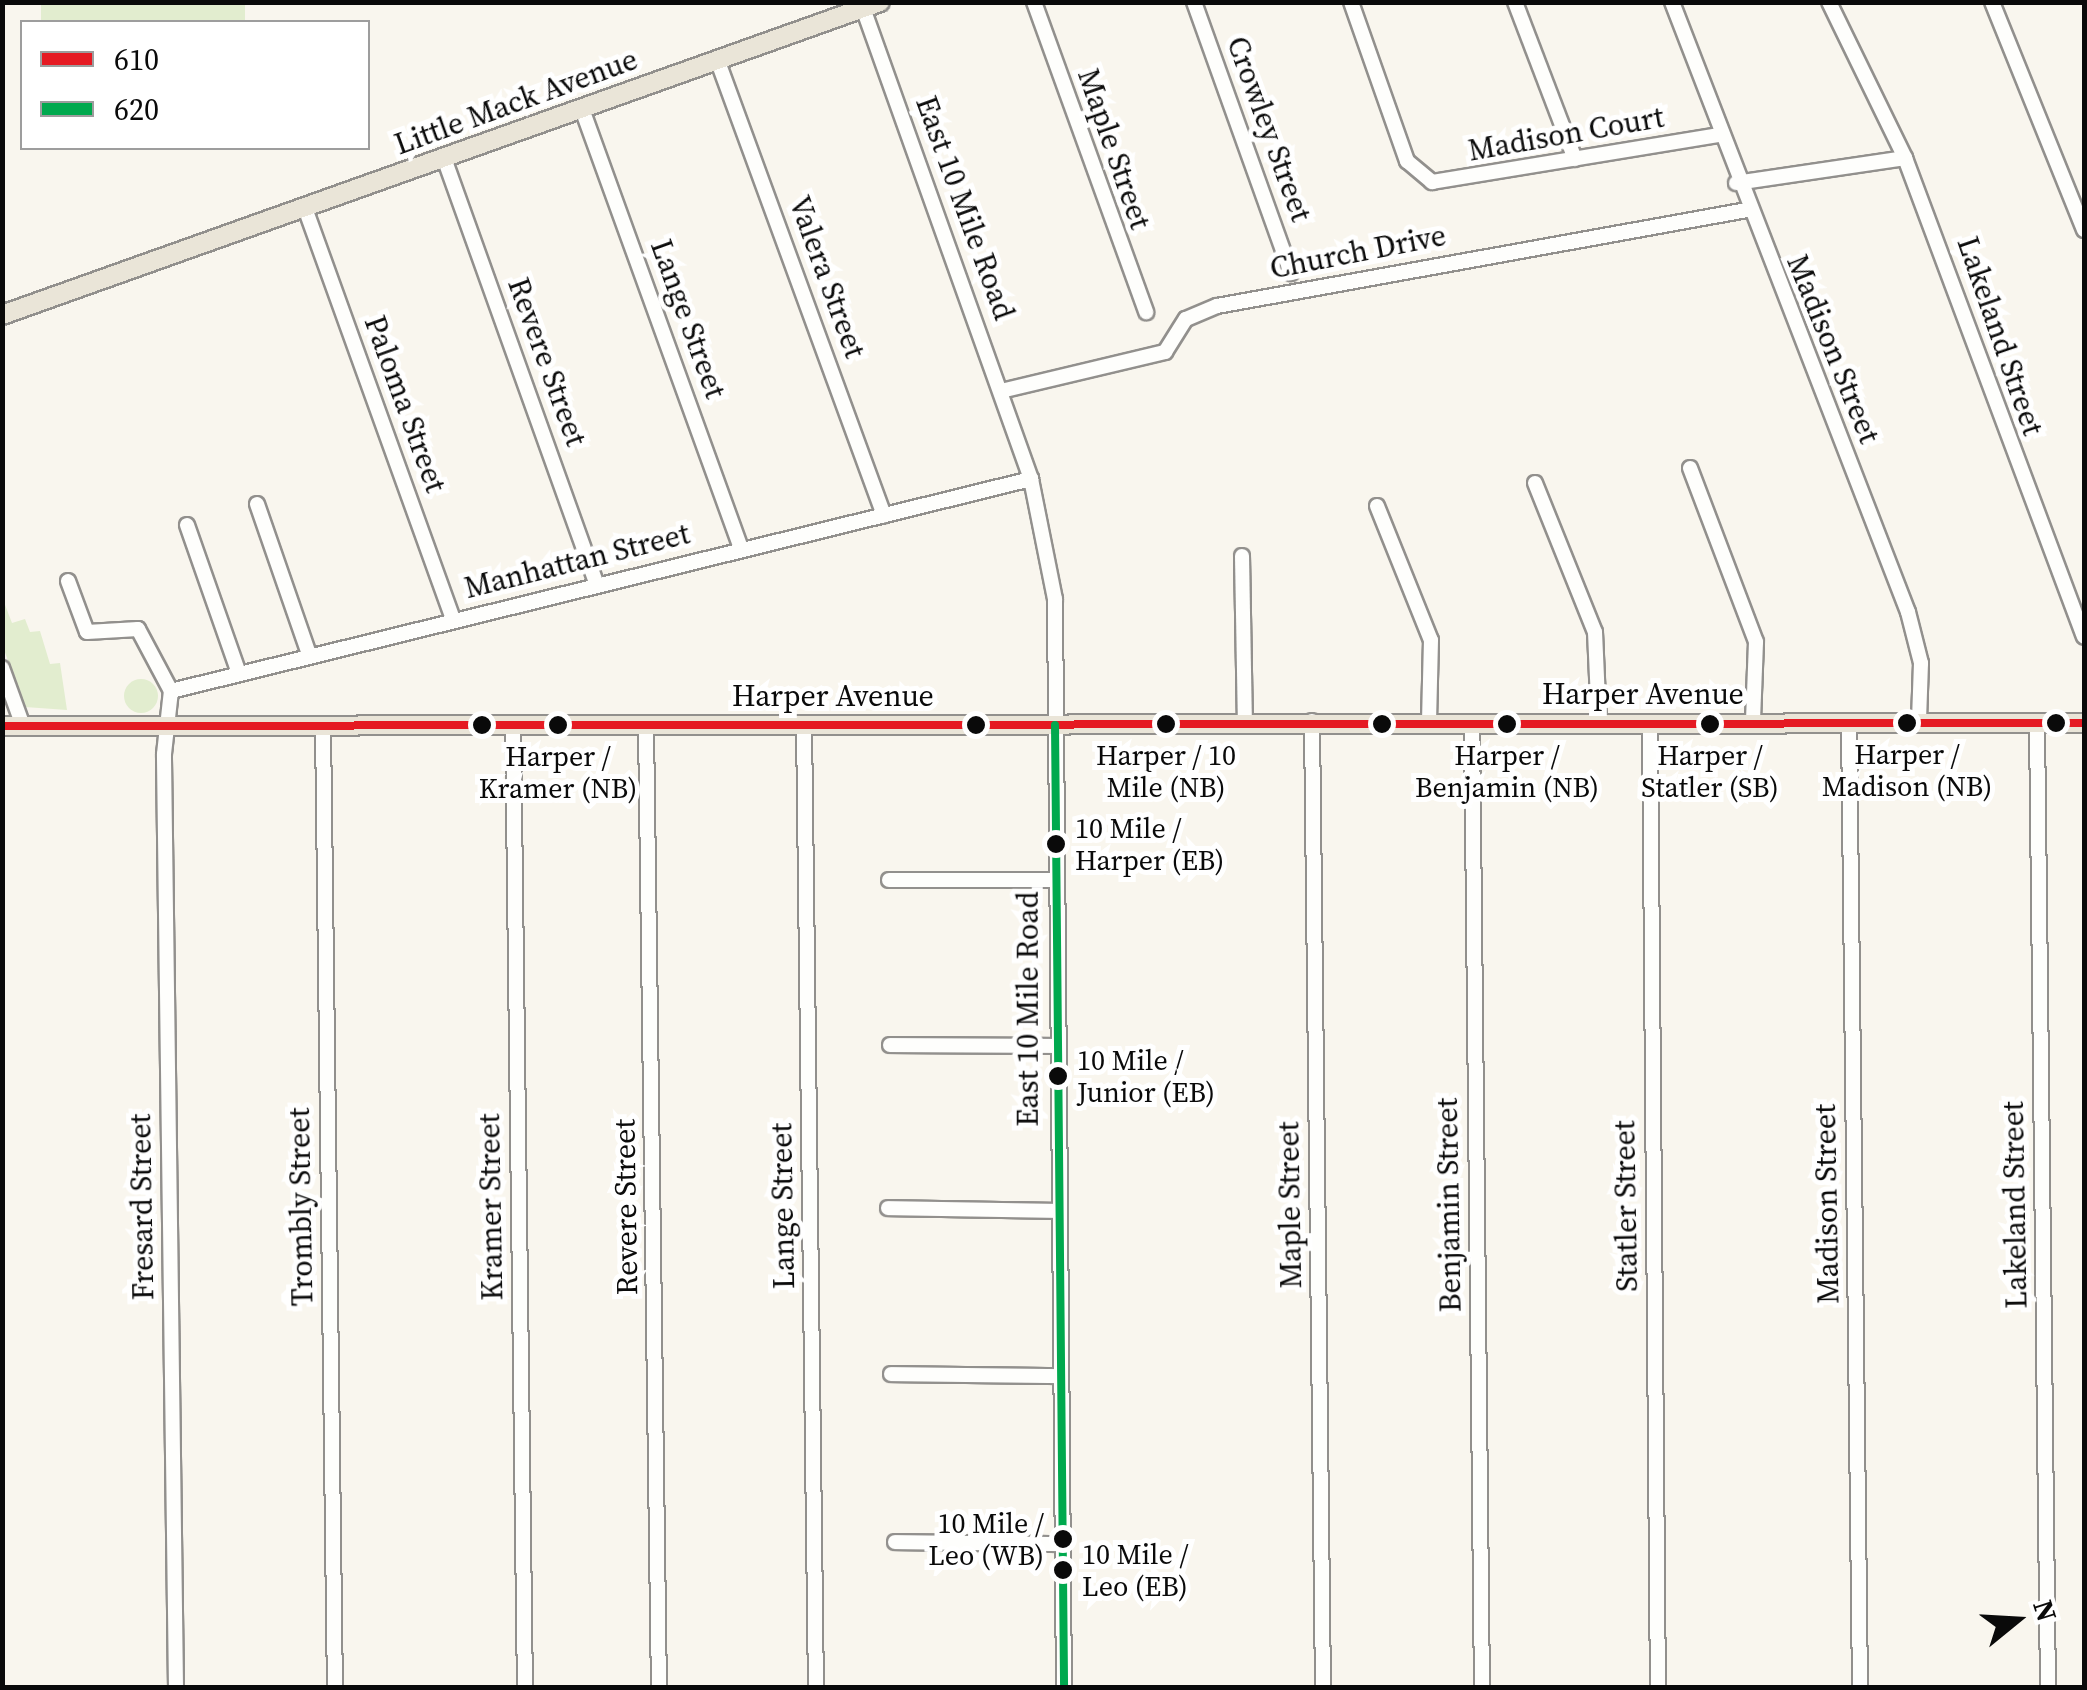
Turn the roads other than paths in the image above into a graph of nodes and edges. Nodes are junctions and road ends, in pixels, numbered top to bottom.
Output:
1 (1034, 2) edge
2 (1194, 2) edge
3 (1351, 2) edge
4 (1515, 2) edge
5 (1672, 2) edge
6 (1829, 2) edge
7 (1992, 2) edge
8 (868, 4) edge
9 (717, 58) junction
10 (582, 108) junction
11 (1720, 134) junction
12 (444, 158) junction
13 (1905, 158) junction
14 (1575, 159) junction
15 (1736, 183) junction
16 (305, 208) junction
17 (1747, 210) junction
18 (2084, 230) edge
19 (1292, 273) dead end
20 (1146, 312) dead end
21 (2, 316) edge
22 (1002, 391) junction
23 (1690, 468) dead end
24 (1032, 479) junction
25 (1535, 483) dead end
26 (257, 504) dead end
27 (1377, 506) dead end
28 (884, 515) junction
29 (187, 525) dead end
30 (741, 549) junction
31 (1242, 556) dead end
32 (68, 580) dead end
33 (597, 585) junction
34 (453, 618) junction
35 (2084, 637) edge
36 (309, 654) junction
37 (2, 668) edge
38 (238, 672) junction
39 (171, 691) junction
40 (1920, 720) junction
41 (1245, 721) junction
42 (1312, 721) junction
43 (1754, 721) junction
44 (1849, 721) junction
45 (1429, 722) junction
46 (1472, 722) junction
47 (2037, 722) junction
48 (1598, 723) junction
49 (2084, 723) edge
50 (804, 724) junction
51 (1055, 724) junction
52 (1650, 724) junction
53 (514, 725) junction
54 (646, 725) junction
55 (2, 726) edge
56 (22, 726) junction
57 (164, 726) junction
58 (323, 726) junction
59 (889, 880) dead end
60 (1056, 880) junction
61 (890, 1044) dead end
62 (1057, 1046) junction
63 (888, 1208) dead end
64 (1055, 1211) junction
65 (891, 1374) dead end
66 (1061, 1376) junction
67 (894, 1542) dead end
68 (1063, 1544) junction
69 (176, 1688) edge
70 (335, 1688) edge
71 (525, 1688) edge
72 (660, 1688) edge
73 (816, 1688) edge
74 (1064, 1688) edge
75 (1322, 1688) edge
76 (1482, 1688) edge
77 (1658, 1688) edge
78 (1860, 1688) edge
79 (2048, 1688) edge

1 - 20 street, Maple Street
2 - 19 street, Crowley Street
3 - 14 street, Madison Court
4 - 14 street
5 - 11 street, Madison Street
6 - 13 street, Lakeland Street
7 - 18 street
8 - 9 main road, Little Mack Avenue
8 - 22 street, East 10 Mile Road
9 - 10 main road, Little Mack Avenue
9 - 28 street, Valera Street
10 - 12 main road, Little Mack Avenue
10 - 30 street, Lange Street
11 - 14 street, Madison Court
11 - 15 street, Madison Street
12 - 16 main road, Little Mack Avenue
12 - 33 street, Revere Street
13 - 15 street
13 - 35 street, Lakeland Street
15 - 17 street, Madison Street
16 - 21 main road, Little Mack Avenue
16 - 34 street, Paloma Street
17 - 22 street, Church Drive
17 - 40 street, Madison Street
22 - 24 street, East 10 Mile Road
23 - 43 street
24 - 28 street, Manhattan Street
24 - 51 street, East 10 Mile Road
25 - 48 street
26 - 36 street
27 - 45 street
28 - 30 street, Manhattan Street
29 - 38 street
30 - 33 street, Manhattan Street
31 - 41 street
32 - 39 street
33 - 34 street, Manhattan Street
34 - 36 street, Manhattan Street
36 - 38 street, Manhattan Street
37 - 56 street
38 - 39 street, Manhattan Street
39 - 57 street
40 - 44 main road, Harper Avenue
40 - 47 main road, Harper Avenue
41 - 42 main road, Harper Avenue
41 - 51 main road, Harper Avenue
42 - 45 main road, Harper Avenue
42 - 75 street, Maple Street
43 - 44 main road, Harper Avenue
43 - 52 main road, Harper Avenue
44 - 78 street, Madison Street
45 - 46 main road, Harper Avenue
46 - 48 main road, Harper Avenue
46 - 76 street, Benjamin Street
47 - 49 main road, Harper Avenue
47 - 79 street, Lakeland Street
48 - 52 main road, Harper Avenue
50 - 51 main road, Harper Avenue
50 - 54 main road, Harper Avenue
50 - 73 street, Lange Street
51 - 60 street, East 10 Mile Road
52 - 77 street, Statler Street
53 - 54 main road, Harper Avenue
53 - 58 main road, Harper Avenue
53 - 71 street, Kramer Street
54 - 72 street, Revere Street
55 - 56 main road, Harper Avenue
56 - 57 main road, Harper Avenue
57 - 58 main road, Harper Avenue
57 - 69 street, Fresard Street
58 - 70 street, Trombly Street
59 - 60 street
60 - 62 street, East 10 Mile Road
61 - 62 street
62 - 64 street, East 10 Mile Road
63 - 64 street
64 - 66 street, East 10 Mile Road
65 - 66 street
66 - 68 street, East 10 Mile Road
67 - 68 street
68 - 74 street, East 10 Mile Road

